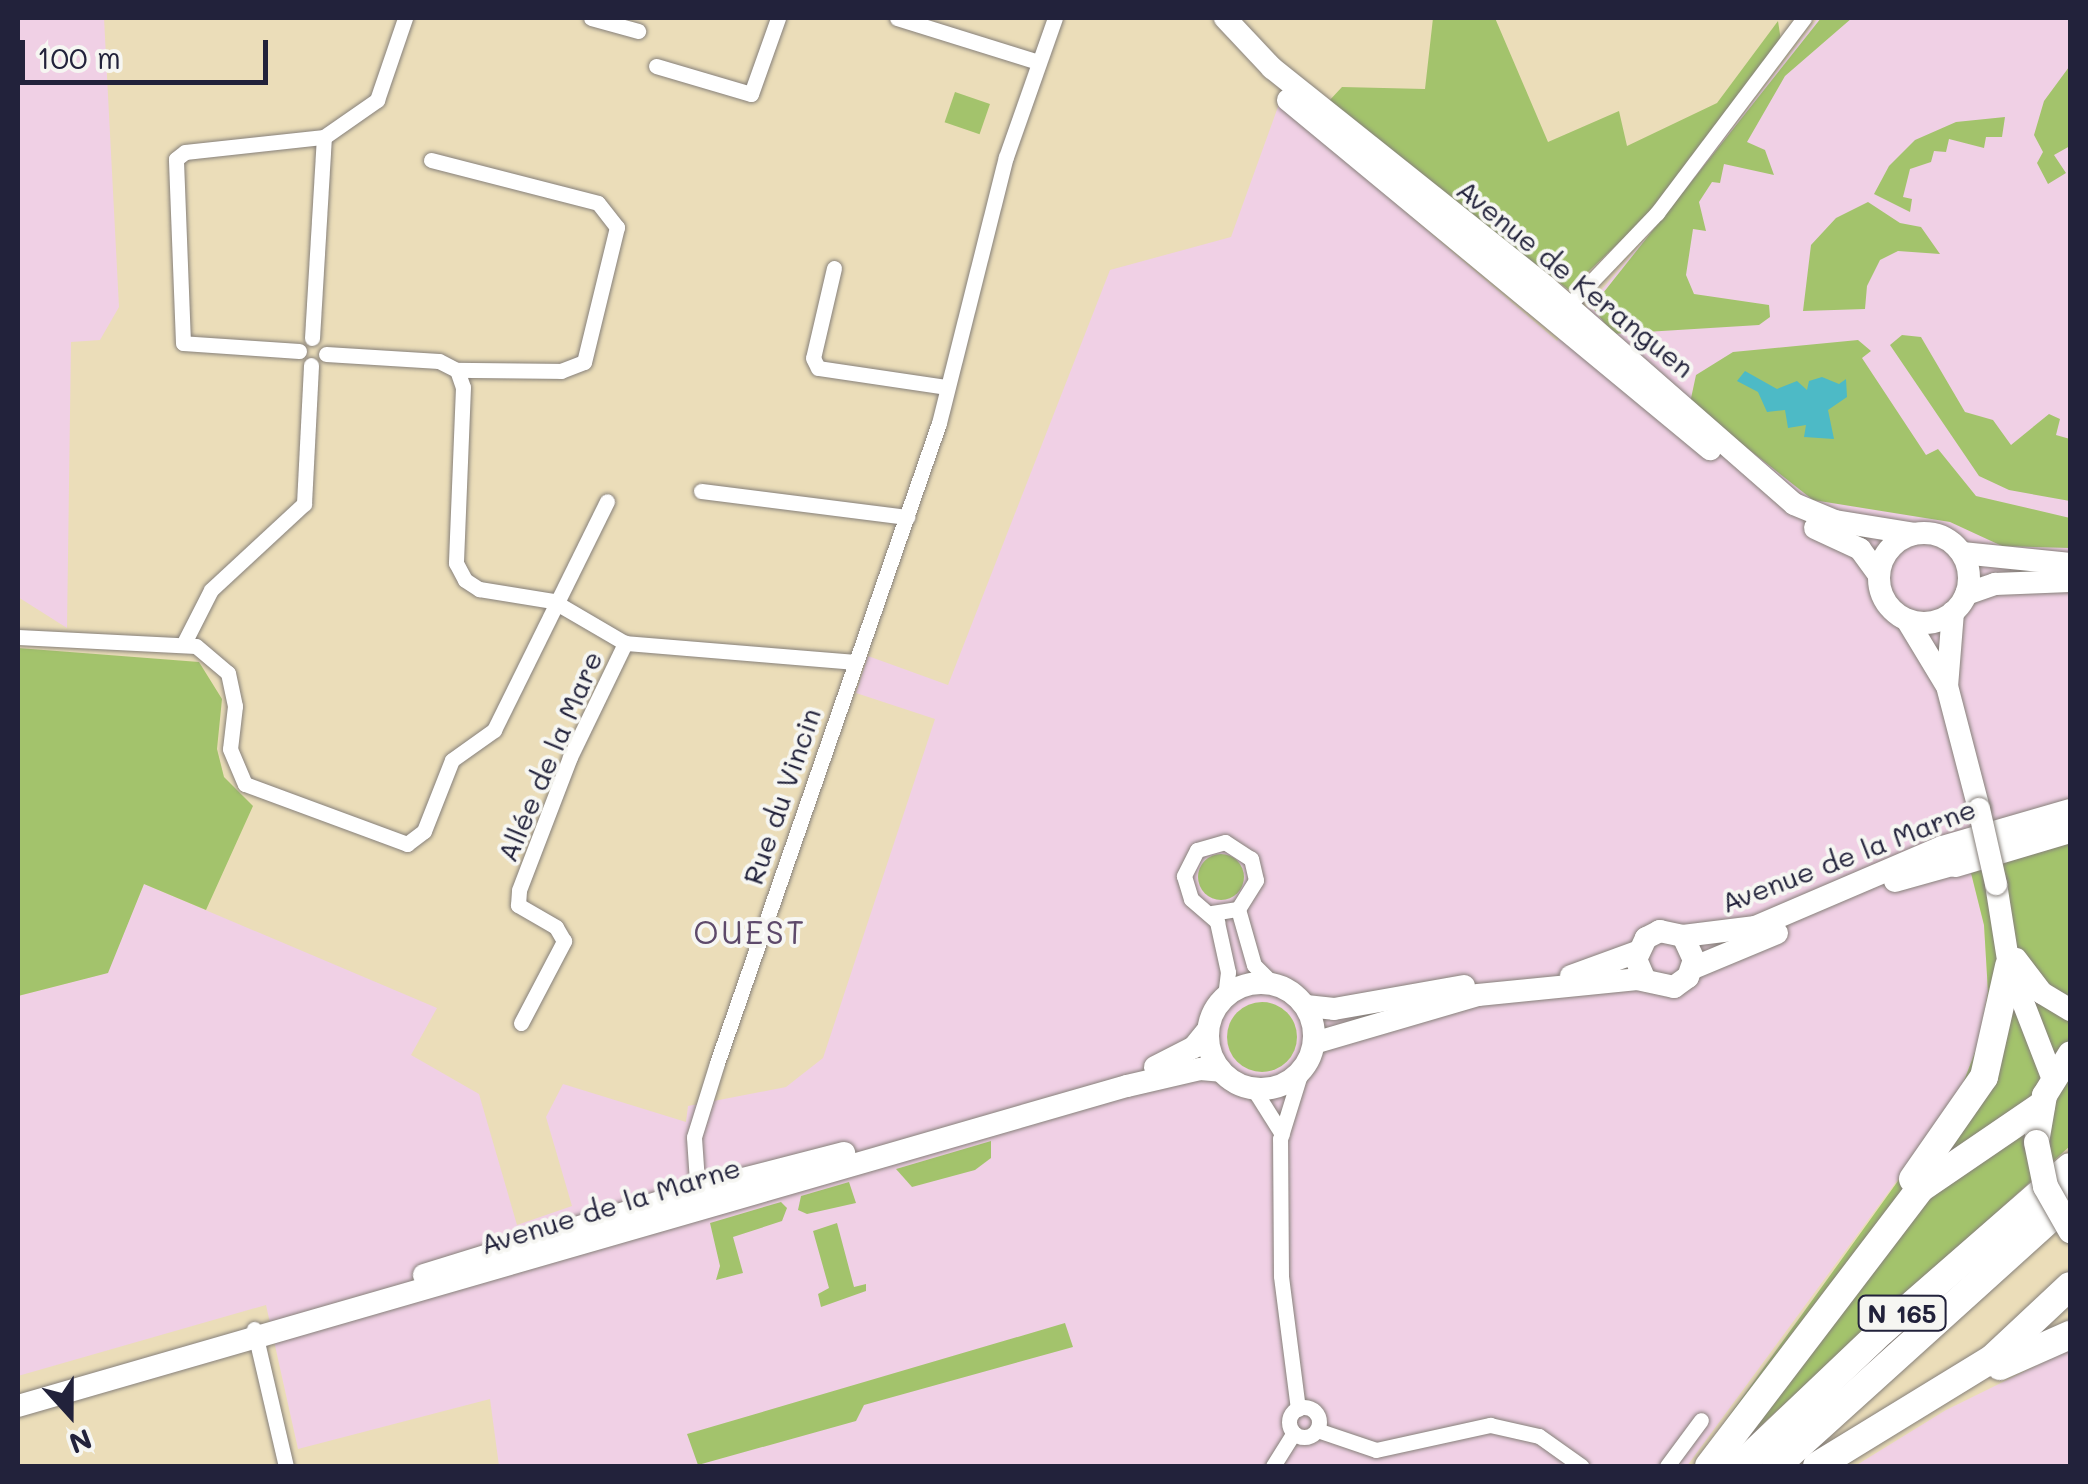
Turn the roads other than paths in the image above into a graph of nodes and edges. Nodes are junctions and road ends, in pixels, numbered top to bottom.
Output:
1 (406, 18) edge
2 (590, 18) edge
3 (778, 18) edge
4 (897, 18) edge
5 (1055, 18) edge
6 (1211, 18) edge
7 (1225, 18) edge
8 (1782, 18) edge
9 (1801, 22) edge
10 (638, 31) dead end
11 (1038, 62) junction
12 (656, 66) dead end
13 (324, 137) junction
14 (430, 160) dead end
15 (834, 268) dead end
16 (1568, 306) junction
17 (312, 338) junction
18 (299, 351) junction
19 (326, 354) junction
20 (310, 365) junction
21 (457, 370) junction
22 (947, 387) junction
23 (701, 491) dead end
24 (608, 501) dead end
25 (907, 517) junction
26 (1914, 534) junction
27 (1962, 553) junction
28 (2070, 564) edge
29 (1879, 575) junction
30 (2070, 581) edge
31 (553, 601) junction
32 (1960, 603) junction
33 (1907, 620) junction
34 (18, 636) edge
35 (186, 642) junction
36 (625, 643) junction
37 (854, 662) junction
38 (1947, 686) junction
39 (2070, 810) edge
40 (2034, 821) junction
41 (2070, 829) edge
42 (2070, 837) edge
43 (1955, 863) junction
44 (1895, 881) junction
45 (1238, 909) junction
46 (1212, 913) junction
47 (2002, 922) junction
48 (1683, 936) junction
49 (1638, 952) junction
50 (2009, 966) junction
51 (1693, 968) junction
52 (1645, 980) junction
53 (1272, 983) junction
54 (1226, 996) junction
55 (1306, 1006) junction
56 (2070, 1010) edge
57 (521, 1023) dead end
58 (1208, 1030) junction
59 (1314, 1043) junction
60 (2070, 1053) edge
61 (1221, 1071) junction
62 (1302, 1071) junction
63 (2052, 1077) junction
64 (1254, 1088) junction
65 (2041, 1106) junction
66 (1282, 1134) junction
67 (2070, 1167) edge
68 (699, 1200) junction
69 (2070, 1200) edge
70 (1892, 1220) junction
71 (2070, 1230) edge
72 (2070, 1286) edge
73 (255, 1332) junction
74 (2070, 1335) edge
75 (1948, 1388) junction
76 (18, 1392) edge
77 (18, 1406) edge
78 (1298, 1409) junction
79 (1701, 1420) dead end
80 (1316, 1430) junction
81 (1294, 1432) junction
82 (286, 1466) edge
83 (1274, 1466) edge
84 (1581, 1466) edge
85 (1667, 1466) edge
86 (1709, 1466) edge
87 (1740, 1466) edge
88 (1776, 1466) edge
89 (1817, 1466) edge

1 - 13 street
2 - 10 street
3 - 12 street
4 - 11 street
5 - 11 street, Rue du Vincin
6 - 29 main road, Avenue de Keranguen
7 - 16 main road, Avenue de Keranguen
8 - 9 street
9 - 16 street
11 - 22 street, Rue du Vincin
13 - 17 street
13 - 18 street
14 - 21 street
15 - 22 street
16 - 26 main road, Avenue de Keranguen
17 - 18 street
17 - 19 street
18 - 20 street
19 - 20 street
19 - 21 street
20 - 35 street
21 - 31 street
22 - 25 street, Rue du Vincin
23 - 25 street
24 - 31 street
25 - 37 street, Rue du Vincin
26 - 27 main road
26 - 29 main road
27 - 28 main road
27 - 32 main road
29 - 33 main road
30 - 32 main road
31 - 35 street
31 - 36 street
32 - 33 main road
32 - 38 main road
33 - 38 main road
34 - 35 street
36 - 37 street, Allée de la Mare
36 - 57 street, Allée de la Mare
37 - 68 street, Rue du Vincin
38 - 47 main road, bridge
39 - 40 main road, Avenue de la Marne
40 - 44 main road, Avenue de la Marne
40 - 48 main road, Avenue de la Marne
41 - 43 highway
42 - 43 main road
43 - 44 main road
44 - 51 main road, Avenue de la Marne
45 - 46 street
45 - 46 street
45 - 53 street
46 - 54 street
47 - 50 main road
47 - 56 main road
48 - 49 main road
48 - 51 main road
49 - 52 main road
49 - 55 main road
50 - 63 main road
50 - 70 highway
51 - 52 main road
52 - 59 main road
53 - 54 main road
53 - 55 main road
54 - 58 main road
55 - 59 main road
58 - 61 main road
58 - 68 main road, Avenue de la Marne
59 - 62 main road
60 - 63 main road
61 - 64 main road
61 - 68 main road, Avenue de la Marne
62 - 64 main road
62 - 66 street
63 - 65 main road
64 - 66 street
65 - 70 highway
65 - 71 main road, bridge
66 - 78 street
67 - 87 highway, N 165
68 - 73 main road, Avenue de la Marne
69 - 88 highway, N 165
70 - 86 highway
72 - 75 highway
73 - 76 main road, Avenue de la Marne
73 - 77 main road, Avenue de la Marne
73 - 82 street
74 - 75 highway
75 - 89 highway
78 - 80 street
78 - 81 street
79 - 85 street
80 - 81 street
80 - 84 street
81 - 83 street

